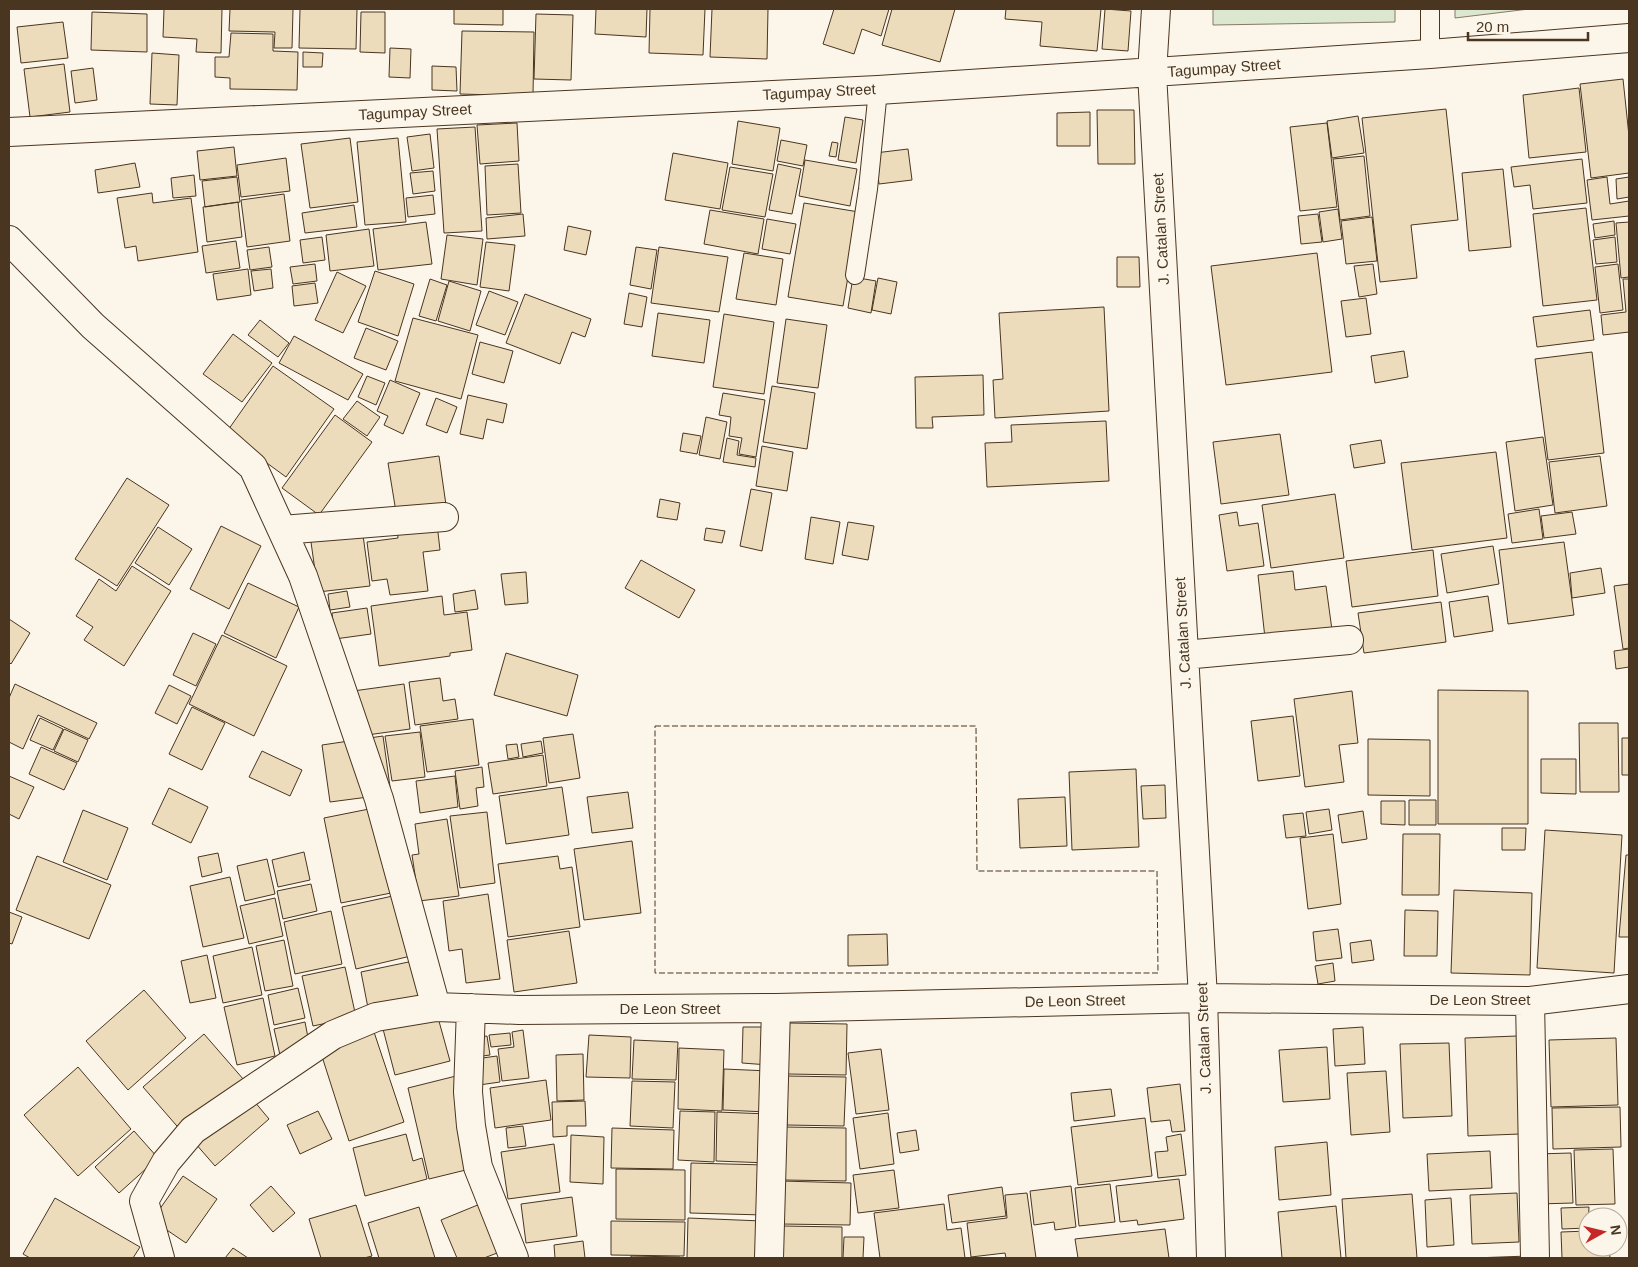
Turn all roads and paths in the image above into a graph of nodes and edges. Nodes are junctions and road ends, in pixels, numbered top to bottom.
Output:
1 (1156, 9) edge
2 (1430, 9) edge
3 (1629, 38) edge
4 (1430, 54) junction
5 (1152, 73) junction
6 (878, 90) junction
7 (9, 132) edge
8 (9, 240) edge
9 (855, 275) dead end
10 (444, 517) dead end
11 (282, 530) junction
12 (1349, 640) dead end
13 (1184, 655) junction
14 (1629, 989) edge
15 (1203, 998) junction
16 (1530, 1001) junction
17 (436, 1007) junction
18 (471, 1008) junction
19 (776, 1008) junction
20 (160, 1258) edge
21 (514, 1258) edge
22 (769, 1258) edge
23 (1211, 1258) edge
24 (1535, 1258) edge

1 - 5 street, J. Catalan Street
2 - 4 lane
3 - 4 street, Tagumpay Street
4 - 5 street, Tagumpay Street
5 - 6 street, Tagumpay Street
5 - 13 street, J. Catalan Street
6 - 7 street, Tagumpay Street
6 - 9 lane
8 - 11 street
10 - 11 street
11 - 17 street
12 - 13 street
13 - 15 street, J. Catalan Street
14 - 16 street, De Leon Street
15 - 16 street, De Leon Street
15 - 19 street, De Leon Street
15 - 23 street, J. Catalan Street
16 - 24 street
17 - 18 street, De Leon Street
17 - 20 street, De Leon Street
18 - 19 street, De Leon Street
18 - 21 street
19 - 22 street

